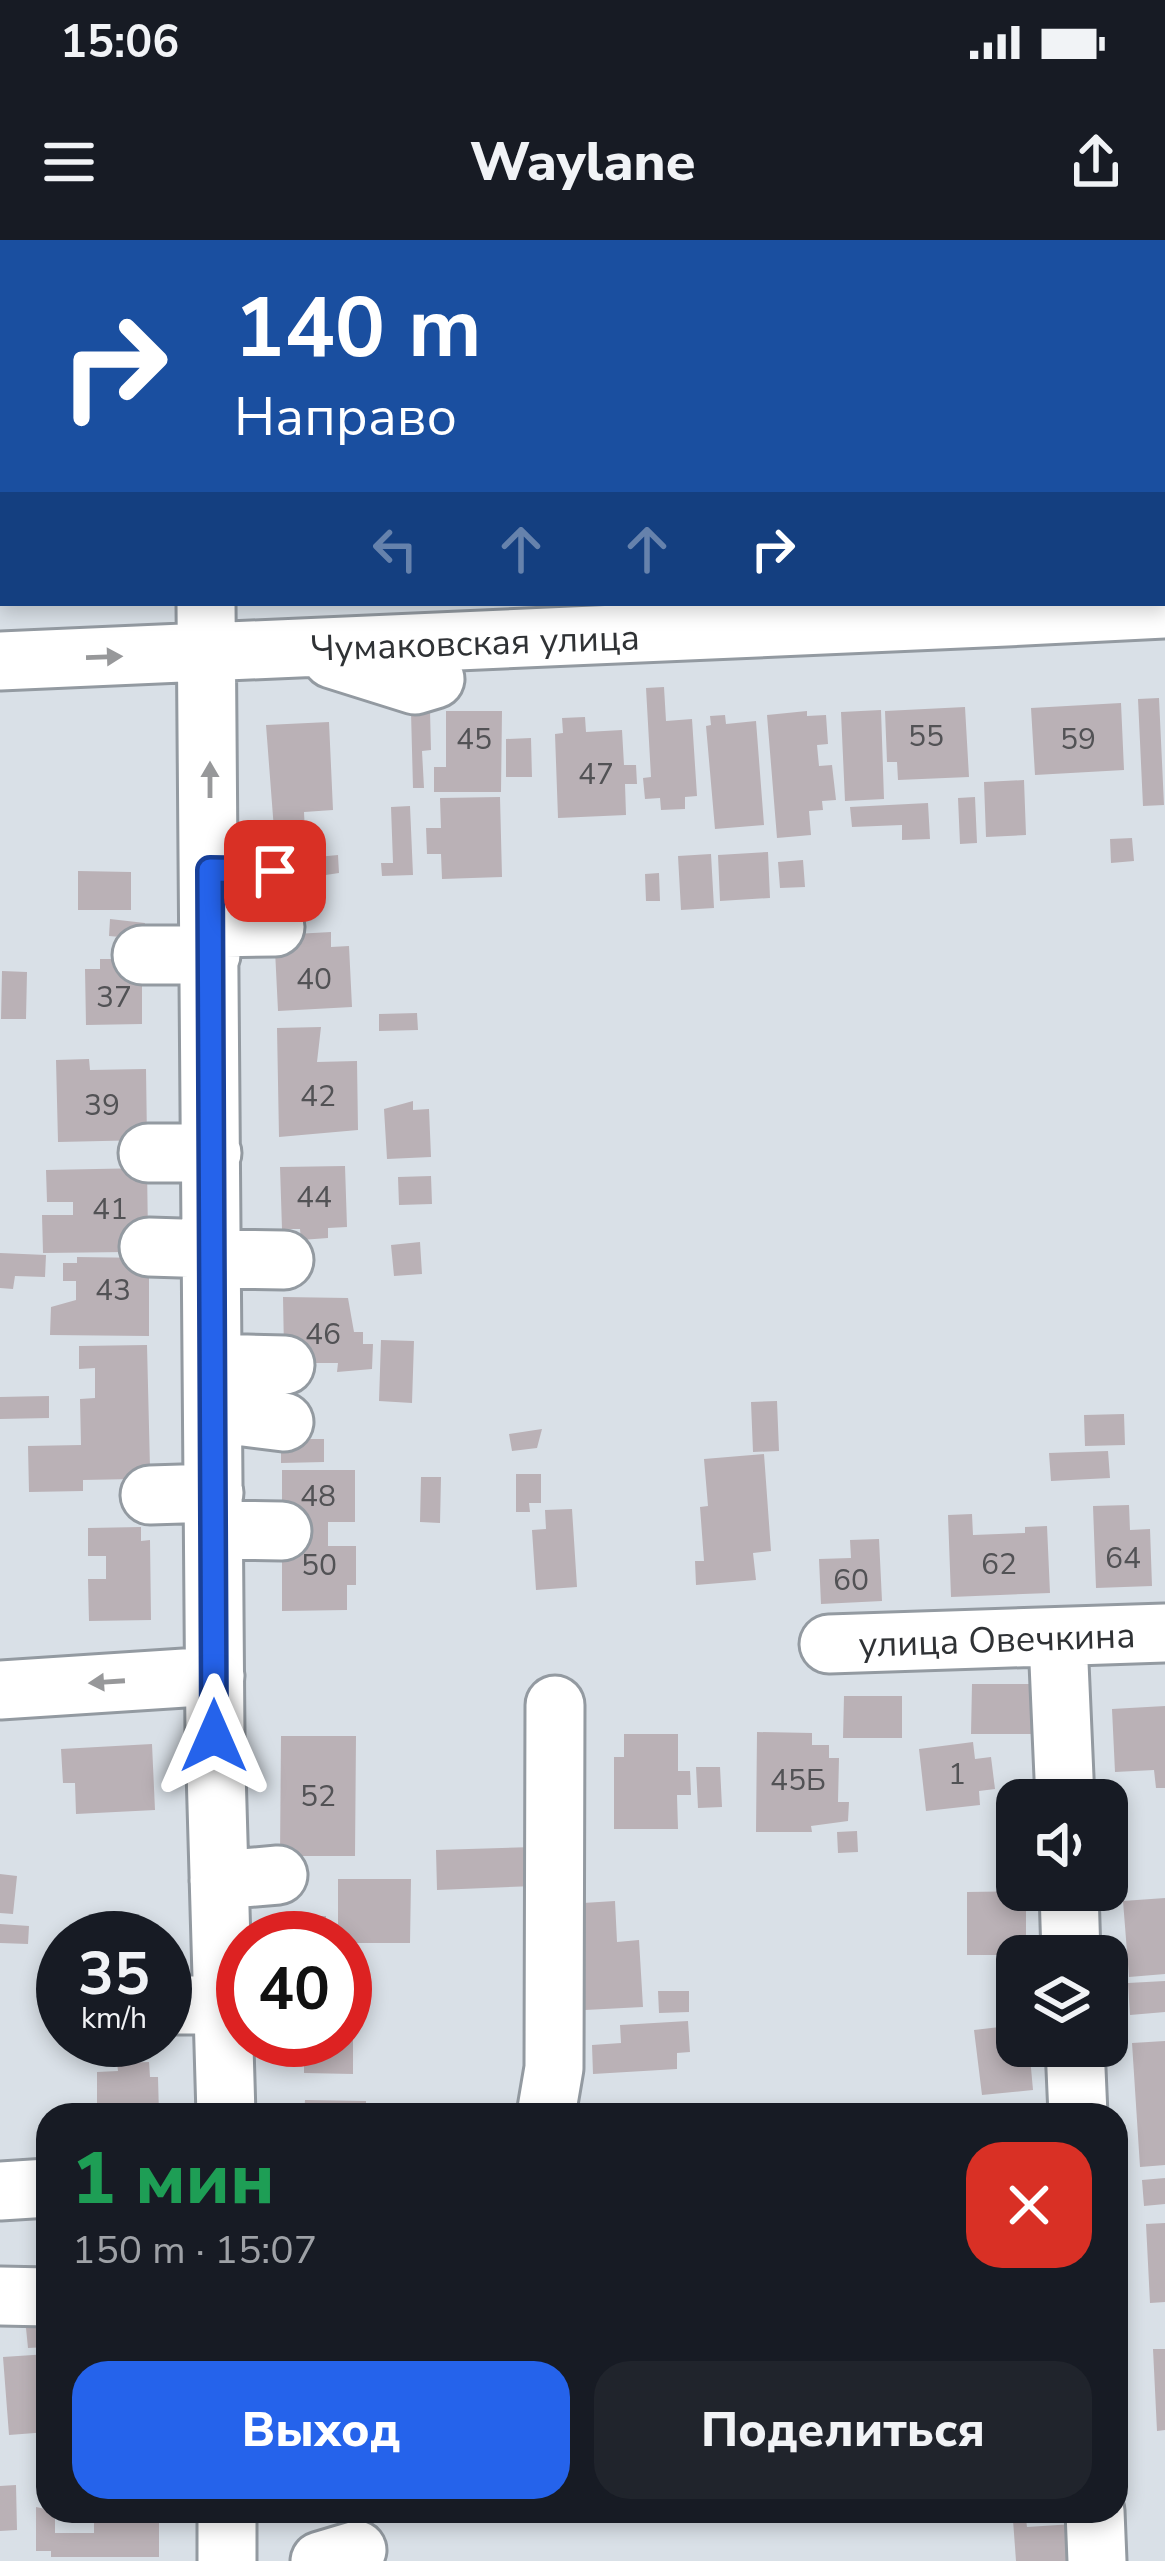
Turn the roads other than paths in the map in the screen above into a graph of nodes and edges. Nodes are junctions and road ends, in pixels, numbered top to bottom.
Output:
1 (348, 606) edge
2 (1165, 609) edge
3 (207, 627) edge
4 (306, 647) junction
5 (0, 661) edge
6 (435, 679) dead end
7 (210, 870) junction
8 (211, 941) junction
9 (142, 955) dead end
10 (148, 1154) dead end
11 (212, 1154) junction
12 (148, 1247) dead end
13 (213, 1254) junction
14 (284, 1260) dead end
15 (285, 1365) dead end
16 (283, 1436) dead end
17 (214, 1450) junction
18 (150, 1495) dead end
19 (282, 1531) dead end
20 (1165, 1633) edge
21 (1058, 1640) junction
22 (829, 1644) dead end
23 (215, 1676) junction
24 (0, 1690) edge
25 (555, 1705) dead end
26 (1064, 1779) edge
27 (278, 1875) dead end
28 (219, 1880) junction
29 (220, 1911) edge
30 (225, 2067) edge
31 (1076, 2067) edge
32 (226, 2103) edge
33 (548, 2103) edge
34 (1077, 2103) edge
35 (36, 2189) edge
36 (0, 2191) edge
37 (0, 2296) edge
38 (36, 2297) edge
39 (227, 2523) edge
40 (1095, 2523) edge
41 (227, 2561) edge
42 (1097, 2561) edge

1 - 4 street
2 - 4 street, Чумаковская улица
3 - 4 street, Чумаковская улица
5 -> 3 street, Чумаковская улица
7 -> 3 street
4 - 6 street
7 - 8 street
7 - 8 street
8 - 9 street
8 - 11 street
10 - 11 street
11 - 13 street
12 - 13 street
13 - 14 street
13 - 17 street
15 - 17 street
16 - 17 street
17 - 18 street
17 - 19 street
17 - 23 street
20 - 21 street, улица Овечкина
21 - 22 street, улица Овечкина
21 - 26 street
23 -> 24 street
23 - 28 street
25 - 33 street
27 - 28 street
28 - 29 street
30 - 32 street
31 - 34 street
35 - 36 street
37 - 38 street
39 - 41 street
40 - 42 street

